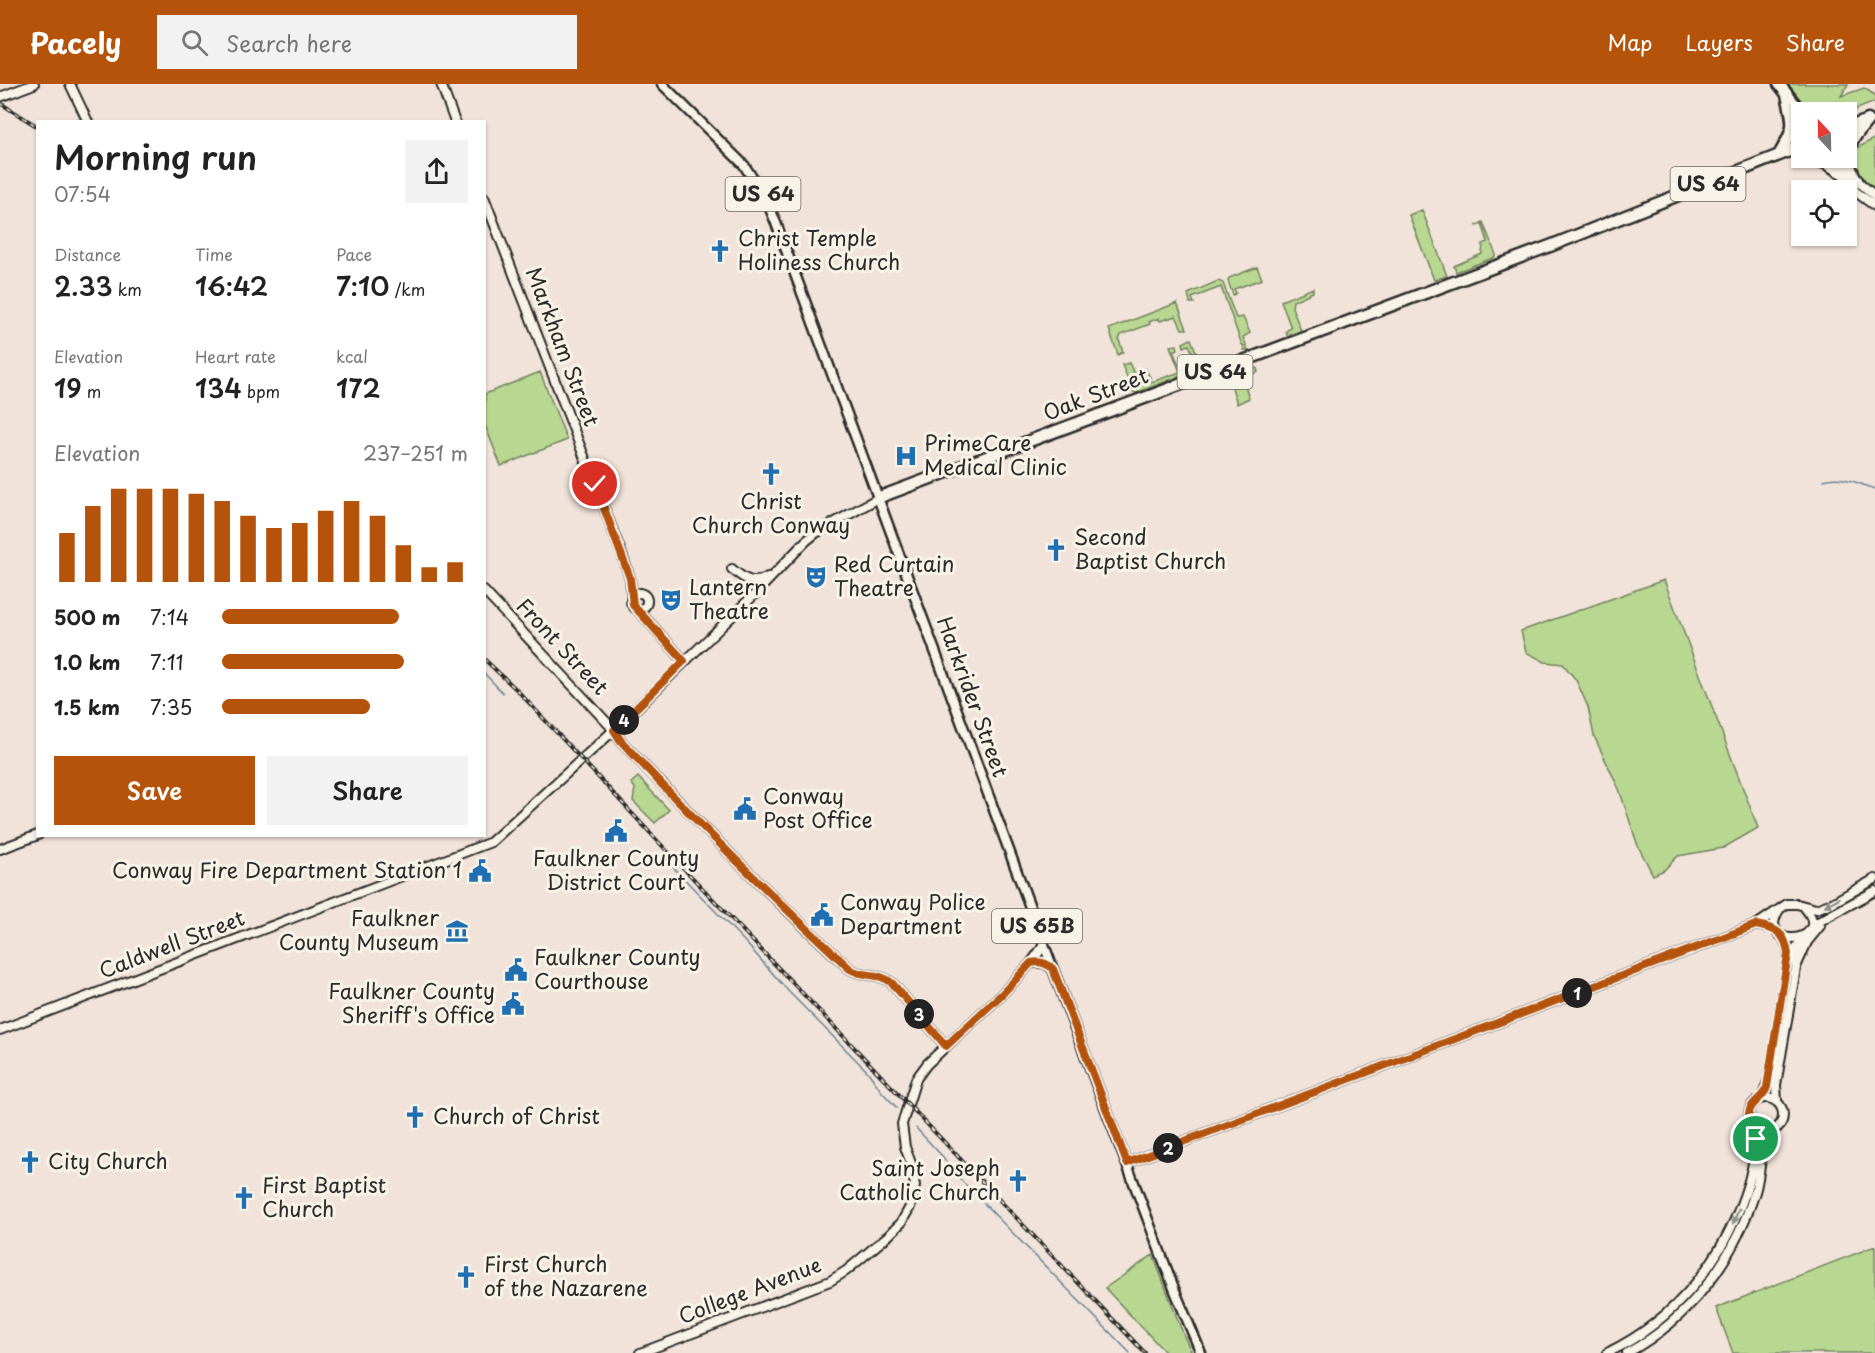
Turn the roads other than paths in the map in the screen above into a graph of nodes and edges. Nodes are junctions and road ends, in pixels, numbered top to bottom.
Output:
1 (34, 84) edge
2 (70, 84) edge
3 (441, 84) edge
4 (662, 84) edge
5 (1779, 84) edge
6 (1787, 95) junction
7 (0, 97) edge
8 (1793, 102) edge
9 (1872, 119) edge
10 (87, 120) edge
11 (454, 120) edge
12 (1857, 124) edge
13 (1791, 151) edge
14 (1783, 154) junction
15 (1791, 155) edge
16 (1834, 168) edge
17 (1837, 168) edge
18 (1844, 168) edge
19 (1840, 172) junction
20 (1858, 182) junction
21 (1875, 196) edge
22 (486, 202) edge
23 (1875, 206) edge
24 (880, 497) junction
25 (732, 569) dead end
26 (774, 573) junction
27 (630, 578) junction
28 (486, 593) edge
29 (641, 593) junction
30 (632, 599) junction
31 (646, 605) junction
32 (636, 608) junction
33 (644, 617) junction
34 (684, 661) junction
35 (614, 730) junction
36 (36, 836) edge
37 (491, 843) joint
38 (0, 849) edge
39 (1875, 879) edge
40 (1875, 891) edge
41 (1803, 906) junction
42 (1780, 909) junction
43 (1835, 913) junction
44 (1756, 925) junction
45 (1776, 929) junction
46 (1805, 934) junction
47 (1783, 936) junction
48 (1044, 945) junction
49 (1031, 963) junction
50 (1796, 968) junction
51 (1053, 969) junction
52 (0, 1030) edge
53 (946, 1046) junction
54 (1762, 1098) junction
55 (1777, 1101) junction
56 (1754, 1127) junction
57 (1772, 1131) junction
58 (1127, 1163) junction
59 (1700, 1280) junction
60 (1688, 1307) junction
61 (1653, 1326) junction
62 (640, 1353) edge
63 (1201, 1353) edge
64 (1607, 1353) edge
65 (1627, 1353) edge

1 - 7 street
2 - 10 street
3 - 11 street
4 - 24 main road, Harkrider Street / US 64
5 - 6 highway
6 - 8 highway
6 - 14 highway
9 - 12 highway
9 - 20 highway
13 - 14 highway, US 64
14 - 15 highway
14 - 24 highway, Oak Street / US 64
16 - 19 highway
17 - 19 street
18 - 20 street
19 - 23 street
20 - 21 street
22 - 27 street, Markham Street
24 - 26 street, Oak Street
24 - 48 main road, Harkrider Street / US 65B
25 - 26 street, Oak Street
26 - 34 street, Oak Street
27 - 29 street, Markham Street
27 - 30 street, Markham Street
28 - 35 street, Front Street
29 - 30 street
29 - 31 street
30 - 32 street
31 - 32 street
31 - 33 street
32 - 33 street
33 - 34 street
34 - 35 street, Oak Street
35 - 37 street, Oak Street
35 - 53 street, Front Street
36 - 38 street
37 - 52 street, Caldwell Street
39 -> 41 street
40 - 43 street
41 - 42 street
41 - 46 street
42 - 44 street
42 - 45 street
43 - 46 street
43 - 50 street
44 - 45 street
44 - 58 street
45 - 47 street
46 - 47 street
46 - 50 street
47 - 54 street
48 - 49 street, College Avenue
48 - 51 main road, Harkrider Street / US 65B
49 - 51 street
49 - 53 street, College Avenue
50 - 55 street
51 - 58 main road, Harkrider Street / US 65B
53 - 62 street, College Avenue
54 - 55 street
54 - 56 street
55 - 57 street
56 - 57 street
56 -> 59 street
57 - 60 street
58 - 63 main road, Harkrider Street / US 65B
59 - 60 street
59 - 61 street
60 - 61 street
60 - 65 street
61 - 64 street

